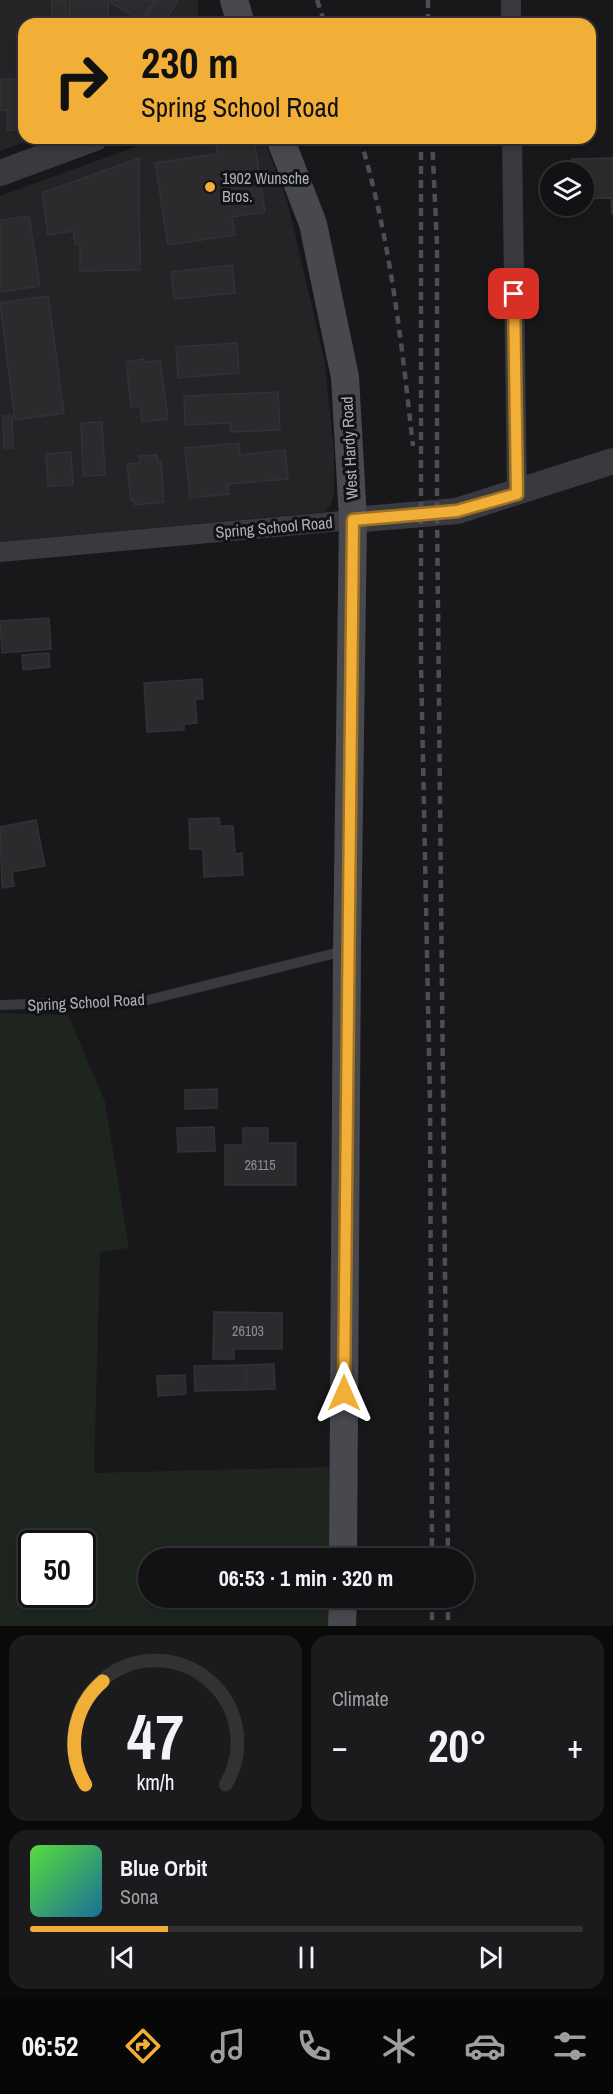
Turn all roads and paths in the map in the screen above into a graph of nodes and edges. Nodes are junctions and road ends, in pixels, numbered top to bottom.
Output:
1 (234, 0) edge
2 (511, 0) edge
3 (239, 18) edge
4 (511, 18) edge
5 (78, 144) edge
6 (282, 144) edge
7 (512, 144) edge
8 (0, 172) edge
9 (613, 461) edge
10 (517, 494) junction
11 (353, 520) junction
12 (0, 552) edge
13 (347, 950) junction
14 (0, 1005) edge
15 (343, 1548) edge
16 (343, 1608) edge
17 (342, 1626) edge

1 - 3 main road
2 - 4 street
5 - 8 street
6 - 11 main road, West Hardy Road
7 - 10 street
9 - 10 street, Spring School Road
10 - 11 street, Spring School Road
11 - 12 street, Spring School Road
11 - 13 main road, West Hardy Road
13 - 14 lane, Spring School Road
13 - 15 main road, West Hardy Road
16 - 17 main road

